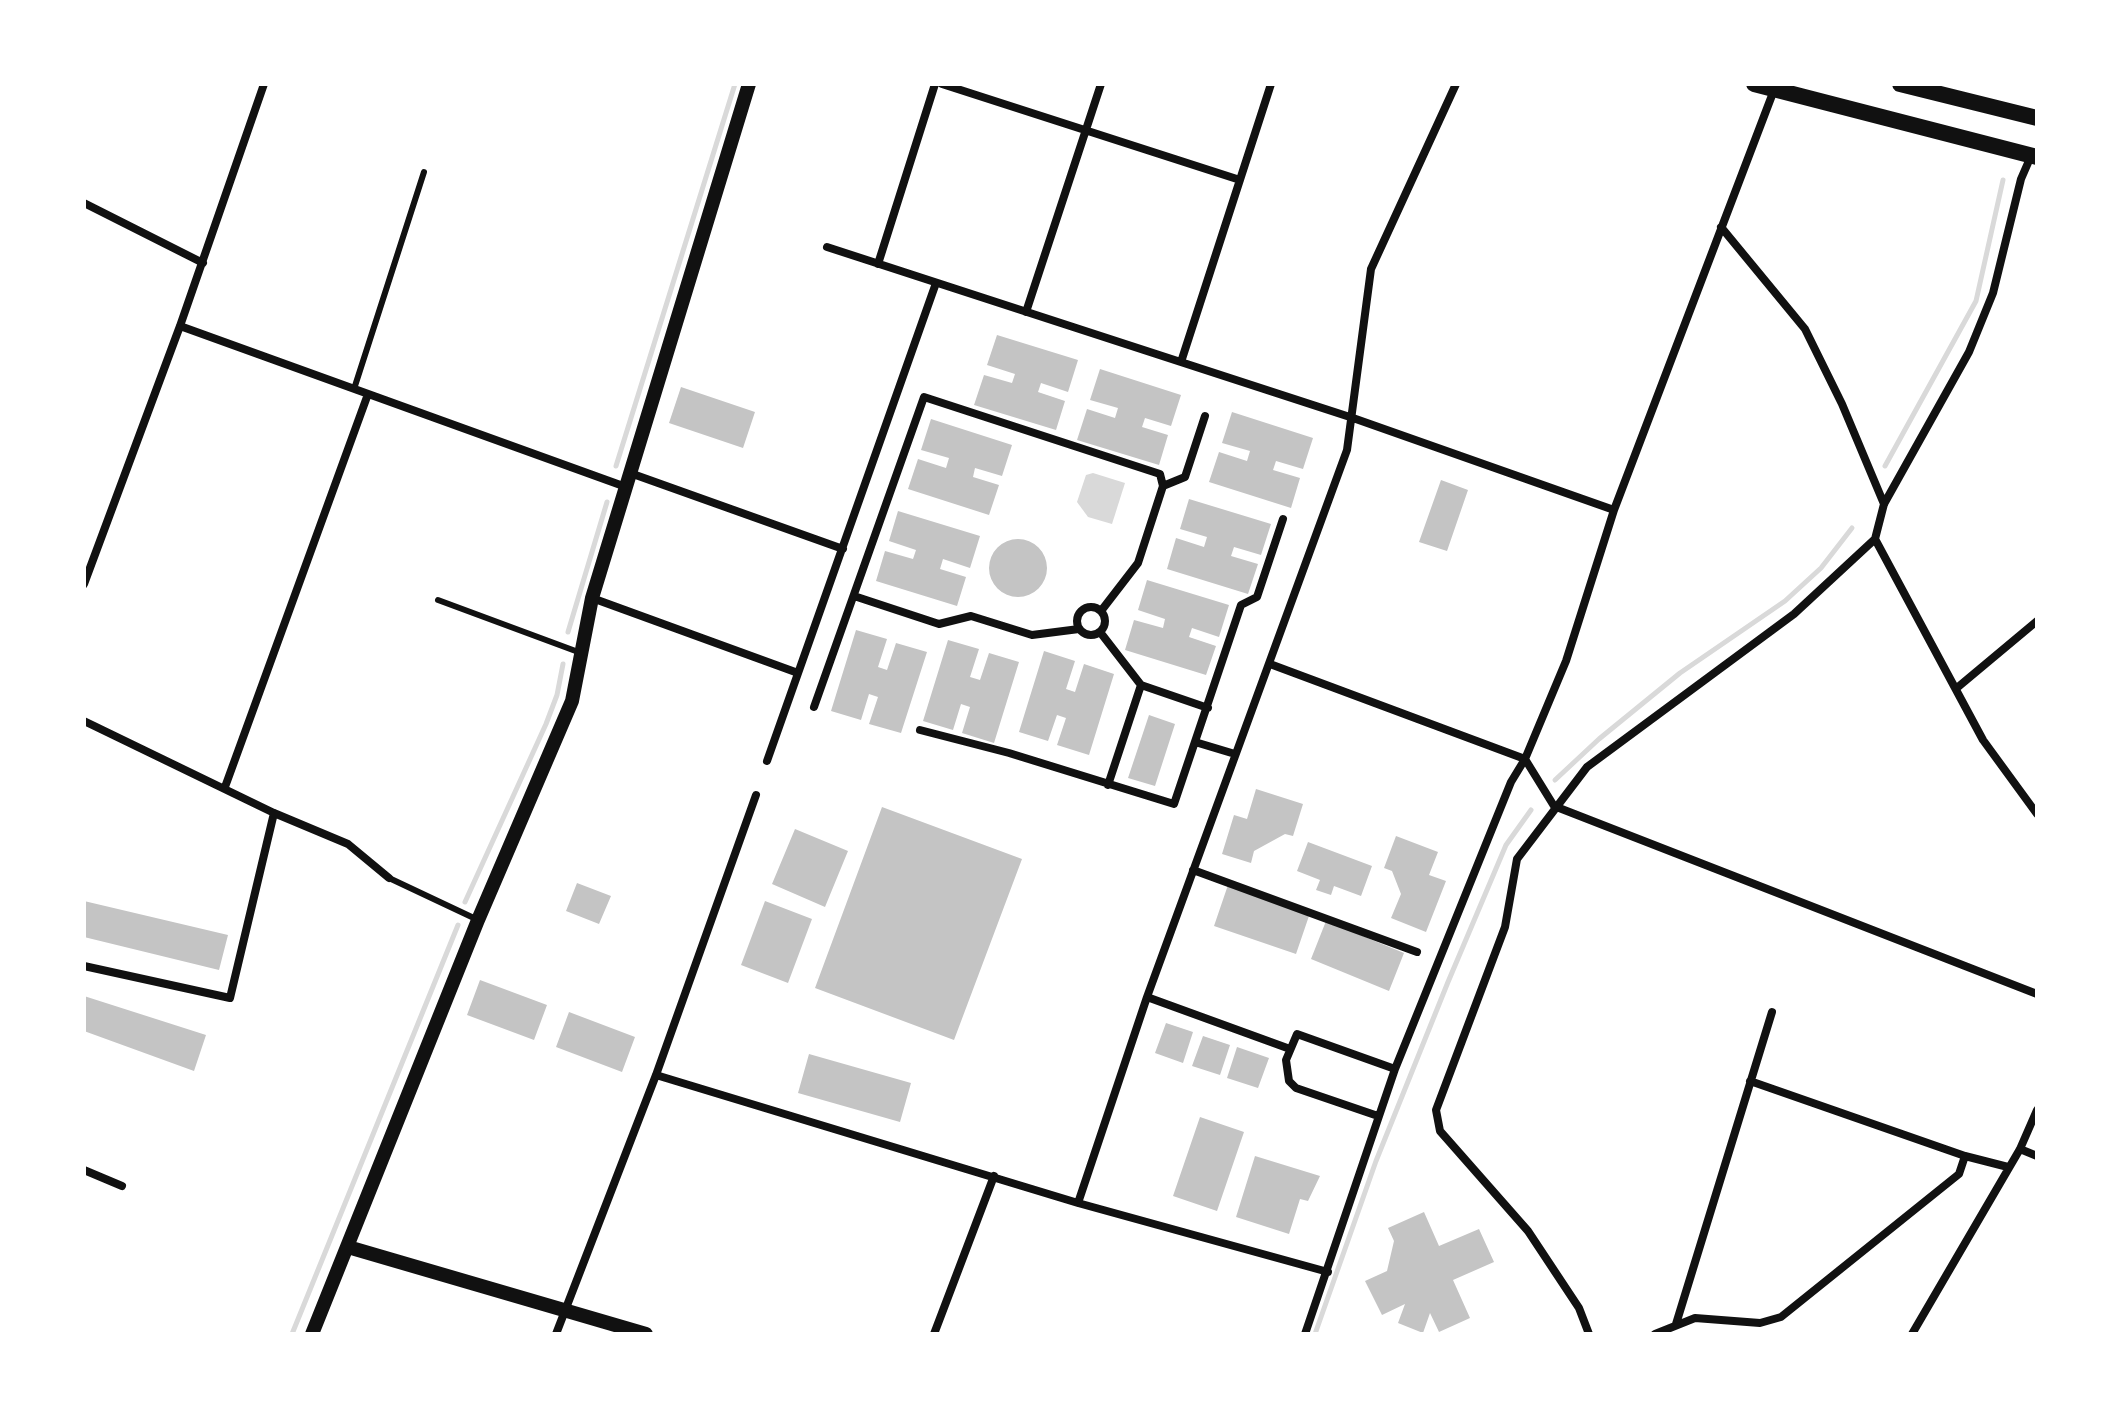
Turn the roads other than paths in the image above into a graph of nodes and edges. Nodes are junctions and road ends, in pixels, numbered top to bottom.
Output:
1 (264, 84) edge
2 (749, 84) edge
3 (935, 84) edge
4 (942, 84) edge
5 (1101, 84) edge
6 (1271, 84) edge
7 (1456, 84) edge
8 (1754, 84) edge
9 (1900, 84) edge
10 (1776, 87) edge
11 (2037, 118) edge
12 (1086, 130) junction
13 (2034, 156) edge
14 (424, 172) dead end
15 (1240, 180) junction
16 (84, 203) edge
17 (1721, 227) junction
18 (827, 247) dead end
19 (203, 263) junction
20 (878, 264) junction
21 (936, 283) junction
22 (1026, 312) junction
23 (180, 326) junction
24 (1181, 362) junction
25 (354, 389) junction
26 (368, 394) junction
27 (1205, 416) dead end
28 (1353, 418) junction
29 (628, 480) junction
30 (1163, 486) junction
31 (1884, 504) junction
32 (1614, 510) junction
33 (1283, 519) dead end
34 (1875, 539) junction
35 (843, 549) junction
36 (84, 584) edge
37 (854, 596) junction
38 (592, 598) junction
39 (438, 600) dead end
40 (1101, 611) junction
41 (2037, 621) edge
42 (1079, 629) junction
43 (1100, 632) junction
44 (581, 653) junction
45 (1270, 664) junction
46 (798, 673) junction
47 (1141, 685) junction
48 (1958, 687) junction
49 (814, 707) dead end
50 (1208, 708) junction
51 (84, 721) edge
52 (920, 730) dead end
53 (1195, 742) junction
54 (1235, 754) junction
55 (1525, 759) junction
56 (767, 761) dead end
57 (1108, 785) junction
58 (225, 787) junction
59 (756, 795) dead end
60 (1554, 806) junction
61 (2035, 809) edge
62 (274, 813) junction
63 (1193, 870) junction
64 (389, 878) joint
65 (478, 920) junction
66 (1417, 952) dead end
67 (84, 966) edge
68 (2037, 994) edge
69 (1147, 997) junction
70 (1772, 1012) dead end
71 (1290, 1049) junction
72 (1395, 1069) junction
73 (656, 1075) junction
74 (1750, 1081) junction
75 (2037, 1110) edge
76 (1378, 1116) junction
77 (2020, 1149) junction
78 (1965, 1156) junction
79 (2037, 1156) edge
80 (2008, 1167) junction
81 (84, 1170) edge
82 (994, 1176) junction
83 (122, 1186) dead end
84 (1078, 1203) junction
85 (348, 1247) junction
86 (1328, 1272) junction
87 (564, 1310) junction
88 (1676, 1324) junction
89 (312, 1334) edge
90 (556, 1334) edge
91 (646, 1334) edge
92 (934, 1334) edge
93 (1305, 1334) edge
94 (1589, 1334) edge
95 (1655, 1334) edge
96 (1912, 1334) edge

1 - 19 street
2 - 29 street
3 - 20 street
4 - 12 street
5 - 12 street
6 - 15 street
7 - 28 street
8 - 10 main road
9 - 11 main road
10 - 13 main road
10 - 17 street
12 - 15 street
12 - 22 street
13 - 31 street
14 - 25 lane
15 - 24 street
16 - 19 street
17 - 31 street
17 - 32 street
18 - 20 street
19 - 23 street
20 - 21 street
21 - 22 street
21 - 35 street
22 - 24 street
23 - 25 street
23 - 36 street
24 - 28 street
25 - 26 street
26 - 29 street
26 - 58 street
27 - 30 street
28 - 32 street
28 - 45 street
29 - 35 street
29 - 38 street
30 - 37 street
30 - 40 street
31 - 34 street
32 - 55 street
33 - 50 street
34 - 48 street
34 - 60 street
35 - 46 street
37 - 42 street
37 - 49 street
38 - 44 street
38 - 46 street
39 - 44 lane
40 - 42 street
40 - 43 street
41 - 48 street
42 - 43 street
43 - 47 street
44 - 65 street
45 - 54 street
45 - 55 street
46 - 56 street
47 - 50 street
47 - 57 street
48 - 61 street
50 - 53 street
51 - 58 street
52 - 57 street
53 - 54 street
53 - 57 street
54 - 63 street
55 - 60 street
55 - 72 street
58 - 62 street
59 - 73 street
60 - 68 street
60 - 94 street
62 - 64 street
62 - 67 street
63 - 66 street
63 - 69 street
64 - 65 lane
65 - 85 street
69 - 71 street
69 - 84 street
70 - 74 street
71 - 72 street
71 - 76 street
72 - 76 street
73 - 82 street
73 - 87 street
74 - 78 street
74 - 88 street
75 - 77 street
76 - 86 street
77 - 79 street
77 - 80 street
78 - 80 street
78 - 88 street
80 - 96 street
81 - 83 street
82 - 84 street
82 - 92 street
84 - 86 street
85 - 87 street
85 - 89 street
86 - 93 street
87 - 90 street
87 - 91 street
88 - 95 street

